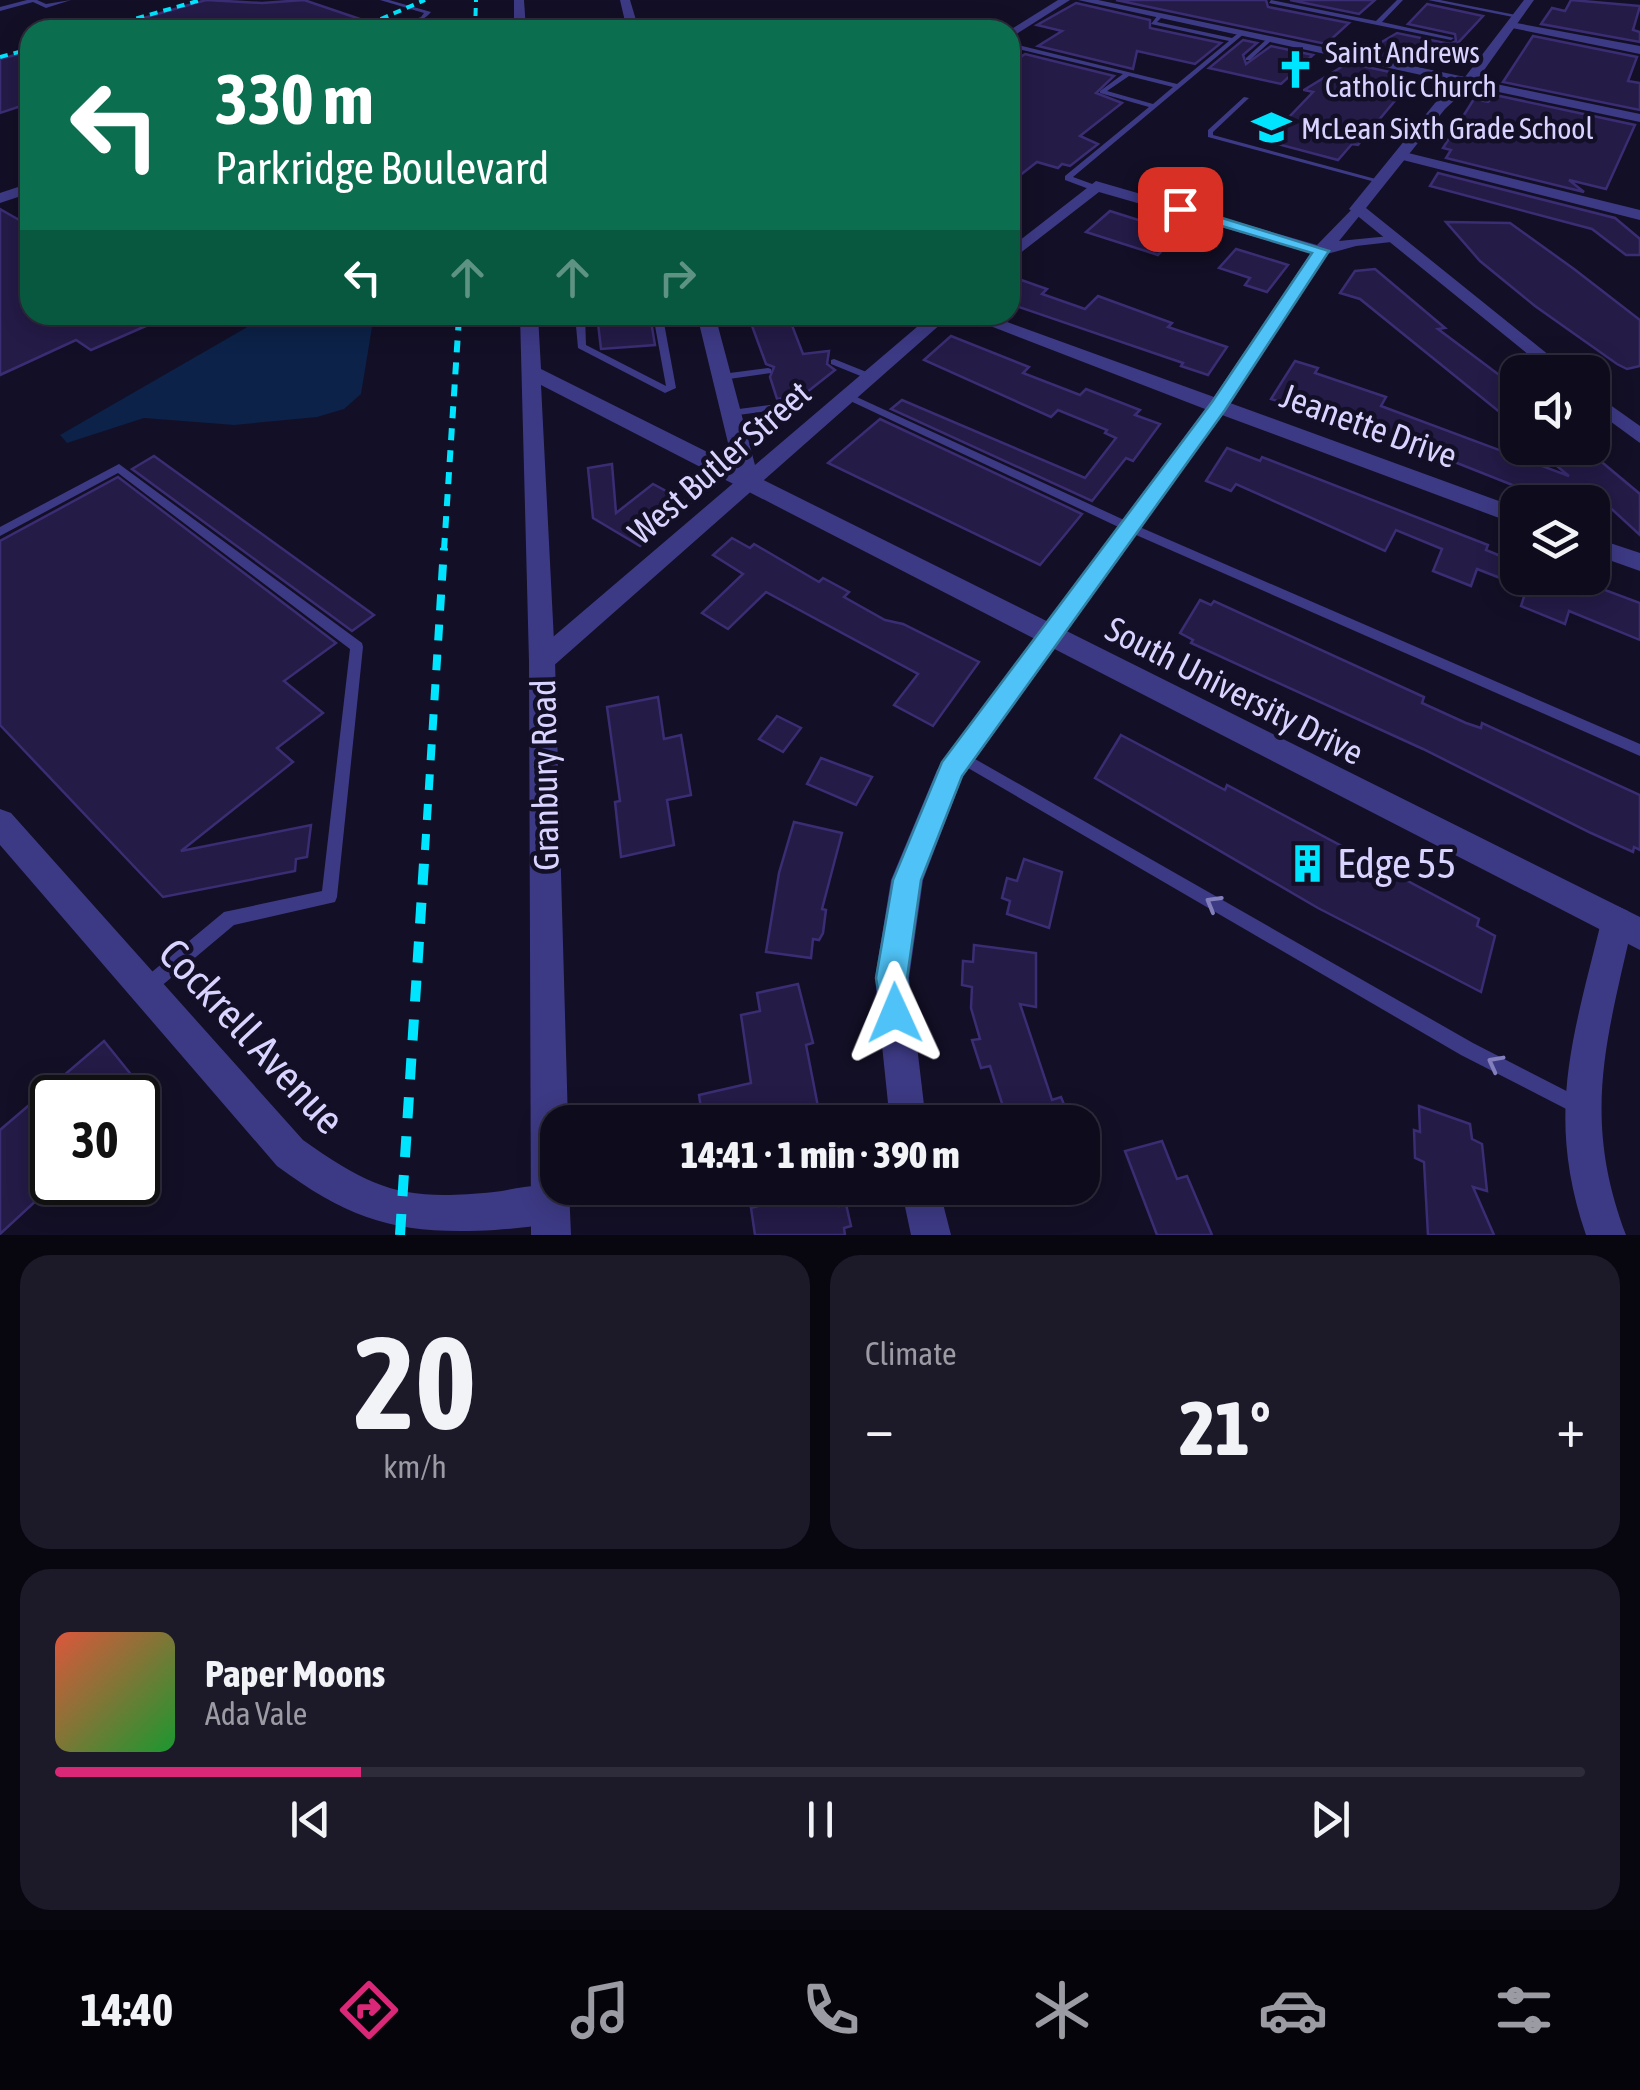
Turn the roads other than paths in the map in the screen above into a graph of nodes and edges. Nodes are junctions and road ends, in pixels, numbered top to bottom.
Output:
1 (68, 0) edge
2 (383, 0) edge
3 (1065, 0) edge
4 (1083, 0) edge
5 (1262, 0) edge
6 (1400, 0) edge
7 (1431, 0) edge
8 (1529, 0) edge
9 (1272, 1) edge
10 (0, 9) edge
11 (418, 20) edge
12 (1514, 20) junction
13 (1378, 23) junction
14 (1020, 29) edge
15 (1238, 37) junction
16 (1451, 38) dead end
17 (1270, 39) junction
18 (1020, 47) edge
19 (1640, 50) edge
20 (1248, 58) dead end
21 (1128, 74) junction
22 (1464, 80) junction
23 (1178, 86) junction
24 (1246, 98) dead end
25 (1154, 106) junction
26 (1640, 118) edge
27 (1400, 156) junction
28 (1379, 181) junction
29 (1094, 187) junction
30 (1357, 209) junction
31 (1640, 215) edge
32 (1394, 238) junction
33 (1020, 248) edge
34 (1321, 251) junction
35 (529, 325) edge
36 (581, 325) edge
37 (659, 325) edge
38 (707, 325) edge
39 (931, 325) edge
40 (999, 325) edge
41 (1540, 355) edge
42 (834, 362) dead end
43 (768, 371) dead end
44 (531, 372) junction
45 (722, 377) junction
46 (871, 377) junction
47 (848, 396) junction
48 (793, 404) dead end
49 (1218, 406) junction
50 (1610, 412) edge
51 (731, 413) junction
52 (1640, 436) edge
53 (749, 482) junction
54 (1500, 510) edge
55 (1131, 528) junction
56 (0, 532) edge
57 (1610, 551) edge
58 (1640, 562) edge
59 (1053, 636) junction
60 (542, 661) junction
61 (1640, 750) edge
62 (961, 757) junction
63 (0, 823) edge
64 (1629, 928) edge
65 (146, 988) junction
66 (906, 1105) edge
67 (1582, 1108) junction
68 (924, 1205) edge
69 (550, 1220) edge
70 (931, 1235) edge
71 (1606, 1235) edge

1 - 10 lane
2 - 11 lane
3 - 14 street
4 - 15 street
5 - 9 lane
6 - 13 lane
7 - 12 lane
8 - 12 street
9 - 13 lane
12 - 19 street
12 - 22 street
13 - 16 lane
15 - 17 street
15 - 23 lane
17 - 20 lane
17 - 22 street
18 - 21 lane
21 - 23 lane
21 - 25 lane
22 - 26 street
22 - 27 street
23 - 25 lane
24 - 28 lane
25 - 29 lane
27 - 28 street
27 - 31 street
28 - 30 street
29 - 33 street
29 - 34 street
30 - 32 street
30 - 34 street
32 - 34 street
32 - 41 street
34 - 49 street
35 - 44 street, Granbury Road
36 - 37 lane
38 - 45 street
39 - 46 street, West Butler Street
40 - 49 street, Jeanette Drive
42 - 46 lane
43 - 45 lane
44 - 53 street, South University Drive
44 - 60 street, Granbury Road
45 - 51 street
46 - 47 street, West Butler Street
47 - 53 street, West Butler Street
47 - 55 lane
48 - 51 lane
49 - 54 street, Jeanette Drive
49 - 55 street
50 - 52 street
51 - 53 street
53 - 59 street, South University Drive
53 - 60 street, West Butler Street
55 - 59 street
55 - 61 lane
56 - 65 lane
57 - 58 street
59 - 62 street
59 - 64 street, South University Drive
60 - 69 street, Granbury Road
62 - 66 street
67 -> 62 lane
63 - 65 street, Cockrell Avenue
64 - 67 street
65 - 69 street, Cockrell Avenue
67 - 71 street
68 - 70 street

